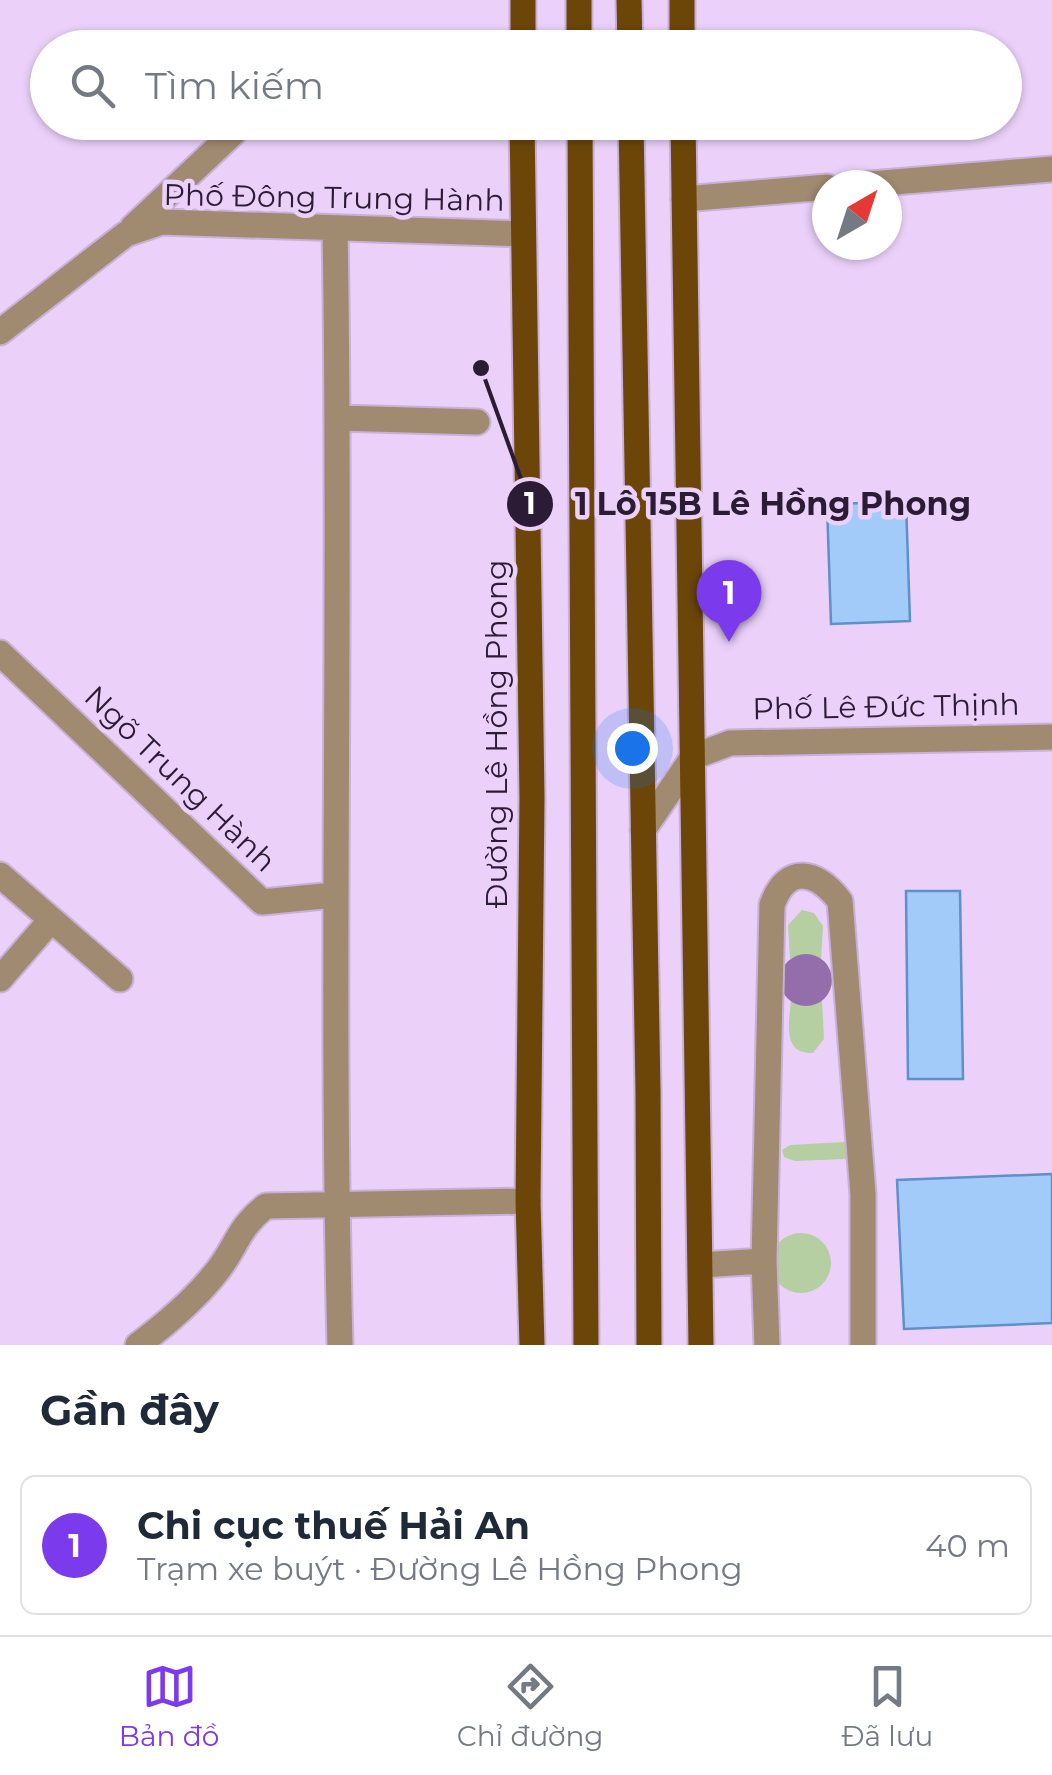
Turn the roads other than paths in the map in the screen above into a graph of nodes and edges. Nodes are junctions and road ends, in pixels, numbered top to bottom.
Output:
1 (523, 0) edge
2 (579, 0) edge
3 (629, 0) edge
4 (682, 0) edge
5 (523, 30) edge
6 (579, 30) edge
7 (630, 30) edge
8 (682, 30) edge
9 (226, 140) edge
10 (522, 140) edge
11 (580, 140) edge
12 (632, 140) edge
13 (683, 140) edge
14 (1052, 170) edge
15 (902, 182) edge
16 (812, 189) edge
17 (684, 200) junction
18 (335, 230) junction
19 (126, 234) junction
20 (522, 234) junction
21 (0, 332) edge
22 (338, 418) junction
23 (477, 422) dead end
24 (0, 653) edge
25 (1052, 737) edge
26 (692, 757) junction
27 (644, 830) junction
28 (0, 875) edge
29 (334, 895) junction
30 (52, 920) junction
31 (0, 979) edge
32 (120, 979) dead end
33 (528, 1202) junction
34 (336, 1207) junction
35 (764, 1261) junction
36 (701, 1265) junction
37 (143, 1343) edge
38 (340, 1345) edge
39 (532, 1345) edge
40 (586, 1345) edge
41 (648, 1345) edge
42 (701, 1345) edge
43 (767, 1345) edge
44 (862, 1345) edge

1 - 5 main road
2 - 6 main road
3 - 7 main road
4 - 8 main road
9 - 19 street
10 - 20 main road, Đường Lê Hồng Phong
11 - 40 main road
12 - 27 main road
13 - 17 main road
14 - 15 street
16 - 17 street
17 - 26 main road
18 - 19 street, Phố Đông Trung Hành
18 - 20 street, Phố Đông Trung Hành
18 - 22 street
19 - 21 street, Phố Đông Trung Hành
20 - 33 main road, Đường Lê Hồng Phong
22 - 23 street
22 - 29 street
24 - 29 street, Ngõ Trung Hành
25 - 26 street, Phố Lê Đức Thịnh
26 - 27 street
26 - 36 main road
27 - 41 main road
28 - 30 street
29 - 34 street
30 - 31 street
30 - 32 street
33 - 34 street
33 - 39 main road, Đường Lê Hồng Phong
34 - 37 street
34 - 38 street
35 - 36 street
35 - 43 street
35 - 44 street
36 - 42 main road

